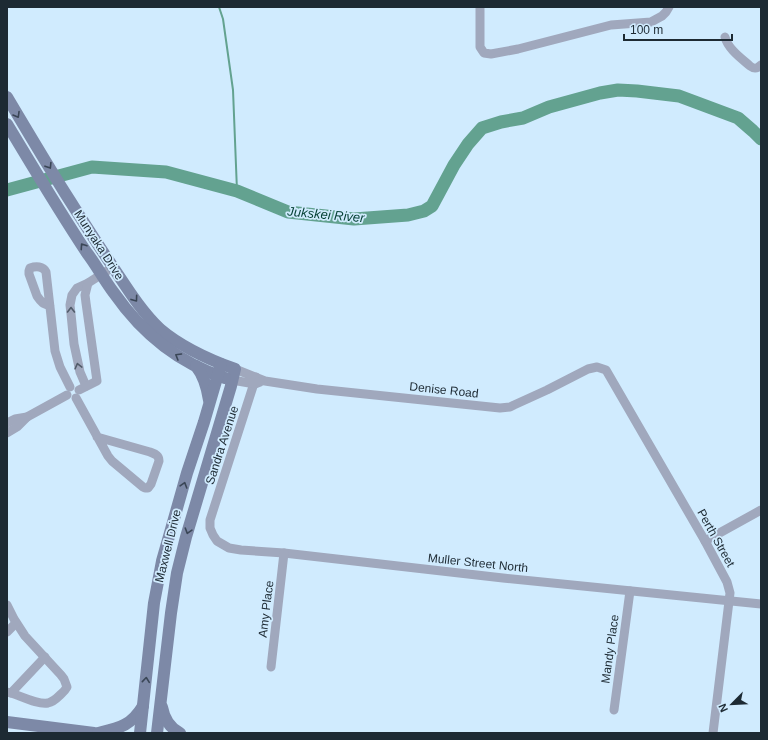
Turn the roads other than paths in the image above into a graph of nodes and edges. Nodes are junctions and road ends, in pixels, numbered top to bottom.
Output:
1 (480, 7) edge
2 (668, 7) edge
3 (724, 37) dead end
4 (760, 67) edge
5 (7, 97) edge
6 (7, 124) edge
7 (113, 267) junction
8 (101, 274) junction
9 (88, 283) junction
10 (50, 306) dead end
11 (90, 334) junction
12 (73, 335) junction
13 (194, 365) junction
14 (219, 370) junction
15 (609, 374) joint
16 (233, 375) junction
17 (256, 380) junction
18 (76, 391) junction
19 (209, 406) junction
20 (8, 427) edge
21 (97, 437) junction
22 (761, 510) edge
23 (210, 520) joint
24 (705, 541) junction
25 (284, 553) junction
26 (630, 591) junction
27 (729, 601) junction
28 (761, 604) edge
29 (7, 605) edge
30 (16, 623) junction
31 (7, 632) edge
32 (45, 657) junction
33 (271, 667) dead end
34 (9, 693) edge
35 (160, 702) junction
36 (143, 705) junction
37 (614, 710) dead end
38 (7, 722) edge
39 (94, 733) edge
40 (98, 733) edge
41 (140, 733) edge
42 (157, 733) edge
43 (180, 733) edge
44 (713, 733) edge

1 - 2 street
3 - 4 street
5 -> 7 main road, Munyaka Drive
8 -> 6 main road, Munyaka Drive
7 - 8 street
7 -> 14 main road, Munyaka Drive
8 - 9 street
13 -> 8 main road, Munyaka Drive
9 - 11 street
12 -> 9 street
10 - 18 street
11 - 12 street
11 - 18 street
18 -> 12 street
13 - 14 main road, Munyaka Drive
13 - 19 main road
14 - 16 main road
14 - 19 main road, Maxwell Drive
15 - 17 street, Denise Road
15 - 24 street, Perth Street
16 - 17 street
16 -> 35 main road, Maxwell Drive
17 - 23 street, Sandra Avenue
18 - 20 street
18 - 21 street
36 -> 19 main road, Maxwell Drive
21 - 21 street
22 - 24 street
23 - 25 street, Muller Street North
24 - 27 street, Perth Street
25 - 26 street, Muller Street North
25 - 33 street, Amy Place
26 - 27 street, Muller Street North
26 - 37 street, Mandy Place
27 - 28 street, Muller Street North
27 - 44 street, Perth Street
29 - 30 street
30 - 31 street
30 - 32 street
32 - 34 street
32 - 34 street
35 - 42 main road, Maxwell Drive
35 - 43 main road
36 - 40 main road
36 - 41 main road, Maxwell Drive
38 - 39 main road

